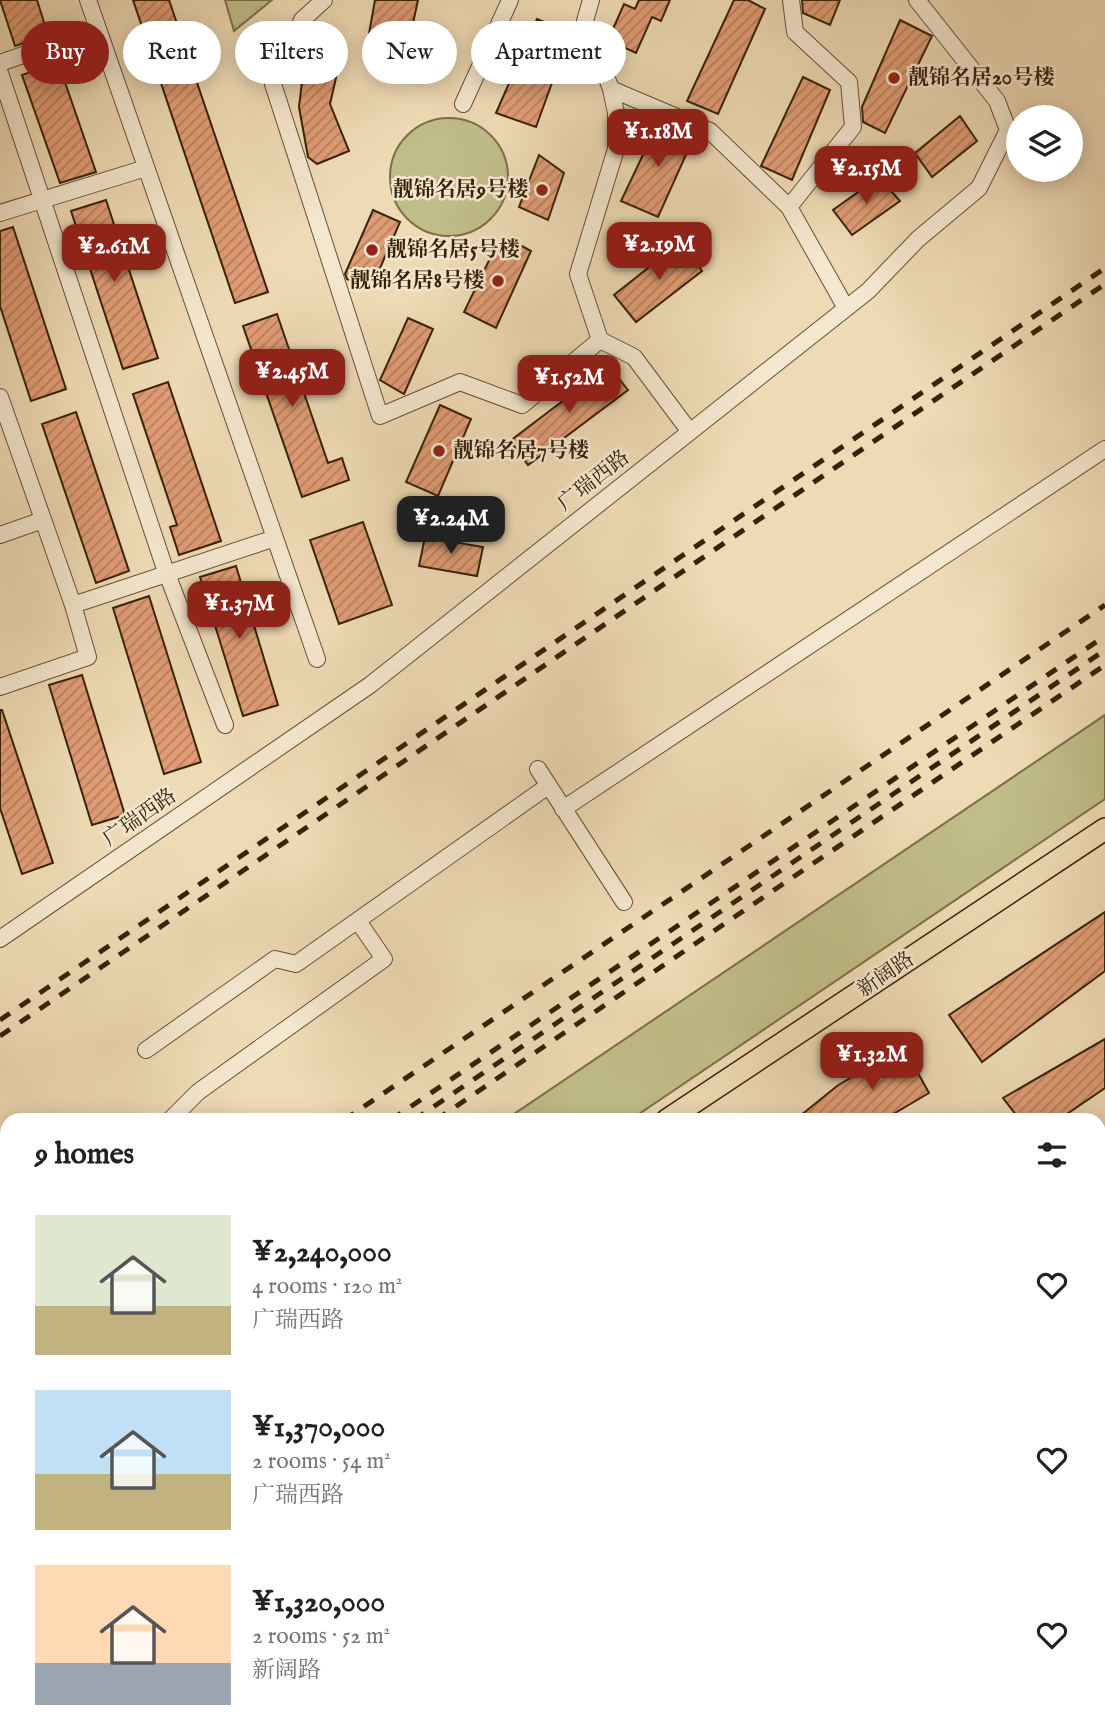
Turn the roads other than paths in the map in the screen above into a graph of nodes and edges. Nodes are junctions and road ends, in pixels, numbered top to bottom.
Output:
1 (88, 0) edge
2 (324, 0) edge
3 (510, 0) edge
4 (591, 0) edge
5 (791, 0) edge
6 (917, 0) edge
7 (95, 21) edge
8 (21, 56) edge
9 (109, 61) edge
10 (0, 63) edge
11 (0, 74) edge
12 (611, 89) junction
13 (463, 104) dead end
14 (146, 168) junction
15 (42, 200) junction
16 (789, 207) junction
17 (0, 213) edge
18 (846, 308) junction
19 (600, 340) junction
20 (0, 397) edge
21 (690, 432) junction
22 (1105, 449) edge
23 (43, 520) junction
24 (0, 535) edge
25 (275, 538) junction
26 (167, 573) junction
27 (72, 605) junction
28 (317, 659) dead end
29 (0, 687) edge
30 (225, 725) dead end
31 (538, 769) dead end
32 (548, 786) junction
33 (563, 809) junction
34 (1105, 830) edge
35 (624, 902) dead end
36 (358, 921) junction
37 (0, 940) edge
38 (146, 1051) dead end
39 (177, 1113) edge
40 (678, 1113) edge

1 - 7 street
2 - 19 street
3 - 13 street
4 - 12 street
5 - 16 street
6 - 18 street, 广瑞西路
8 - 10 street
9 - 14 street
11 - 15 street
12 - 16 street
12 - 19 street
14 - 15 street
14 - 25 street
15 - 17 street
15 - 26 street
16 - 18 street
18 - 21 street, 广瑞西路
19 - 21 street
20 - 23 street
21 - 37 street, 广瑞西路
22 - 33 street
23 - 24 street
23 - 27 street
25 - 26 street
25 - 28 street
26 - 27 street
26 - 30 street
27 - 29 street
31 - 32 street
32 - 33 street
32 - 36 street
33 - 35 street
34 - 40 main road, 新阔路
36 - 38 street
36 - 39 street

